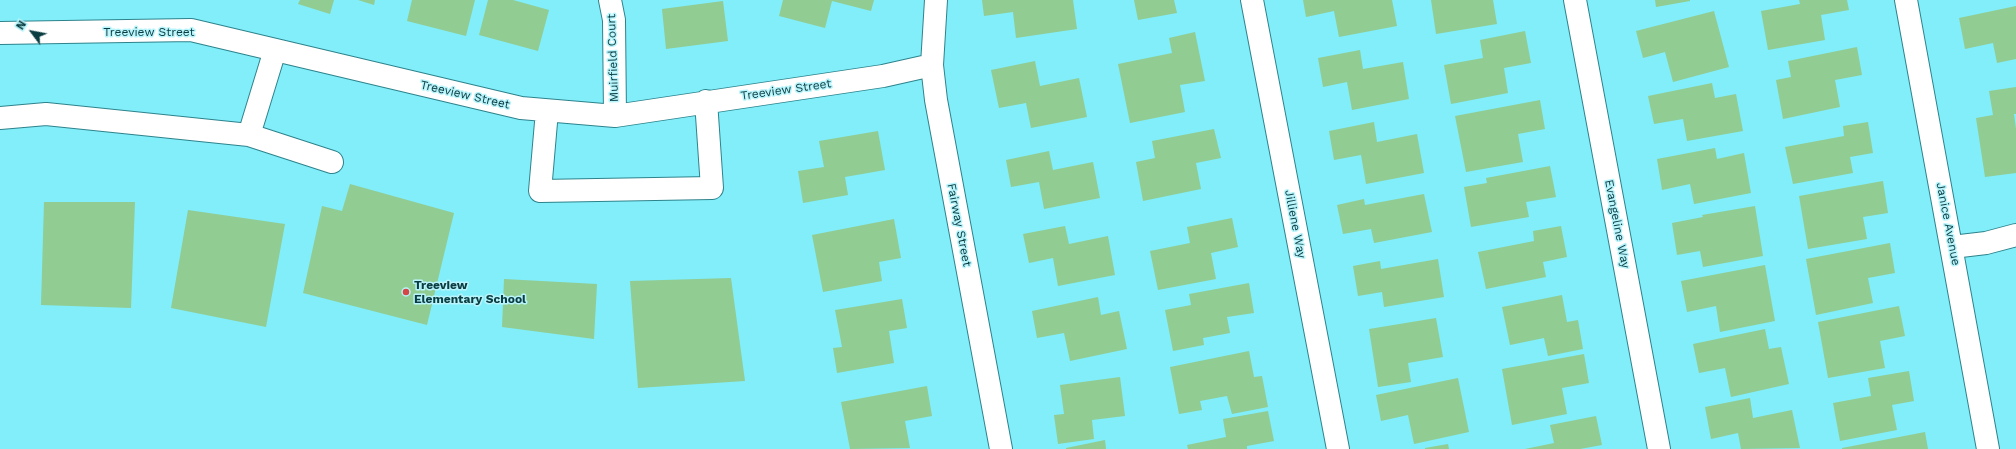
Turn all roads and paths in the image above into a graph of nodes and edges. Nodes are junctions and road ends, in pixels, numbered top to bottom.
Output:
1 (610, 0) edge
2 (936, 0) edge
3 (1252, 0) edge
4 (1575, 0) edge
5 (1906, 0) edge
6 (0, 33) edge
7 (275, 50) junction
8 (932, 65) junction
9 (706, 101) junction
10 (547, 111) junction
11 (615, 116) junction
12 (0, 118) edge
13 (249, 135) junction
14 (332, 162) dead end
15 (2016, 236) edge
16 (1952, 247) junction
17 (1001, 449) edge
18 (1338, 449) edge
19 (1659, 449) edge
20 (1988, 449) edge

1 - 11 street, Muirfield Court
2 - 8 street, Fairway Street
3 - 18 street, Jilliene Way
4 - 19 street, Evangeline Way
5 - 16 street, Janice Avenue
6 - 7 street, Treeview Street
7 - 10 street, Treeview Street
7 - 13 street
8 - 9 street, Treeview Street
8 - 17 street, Fairway Street
9 - 10 street
9 - 11 street, Treeview Street
10 - 11 street, Treeview Street
12 - 13 street
13 - 14 street
15 - 16 street
16 - 20 street, Janice Avenue

